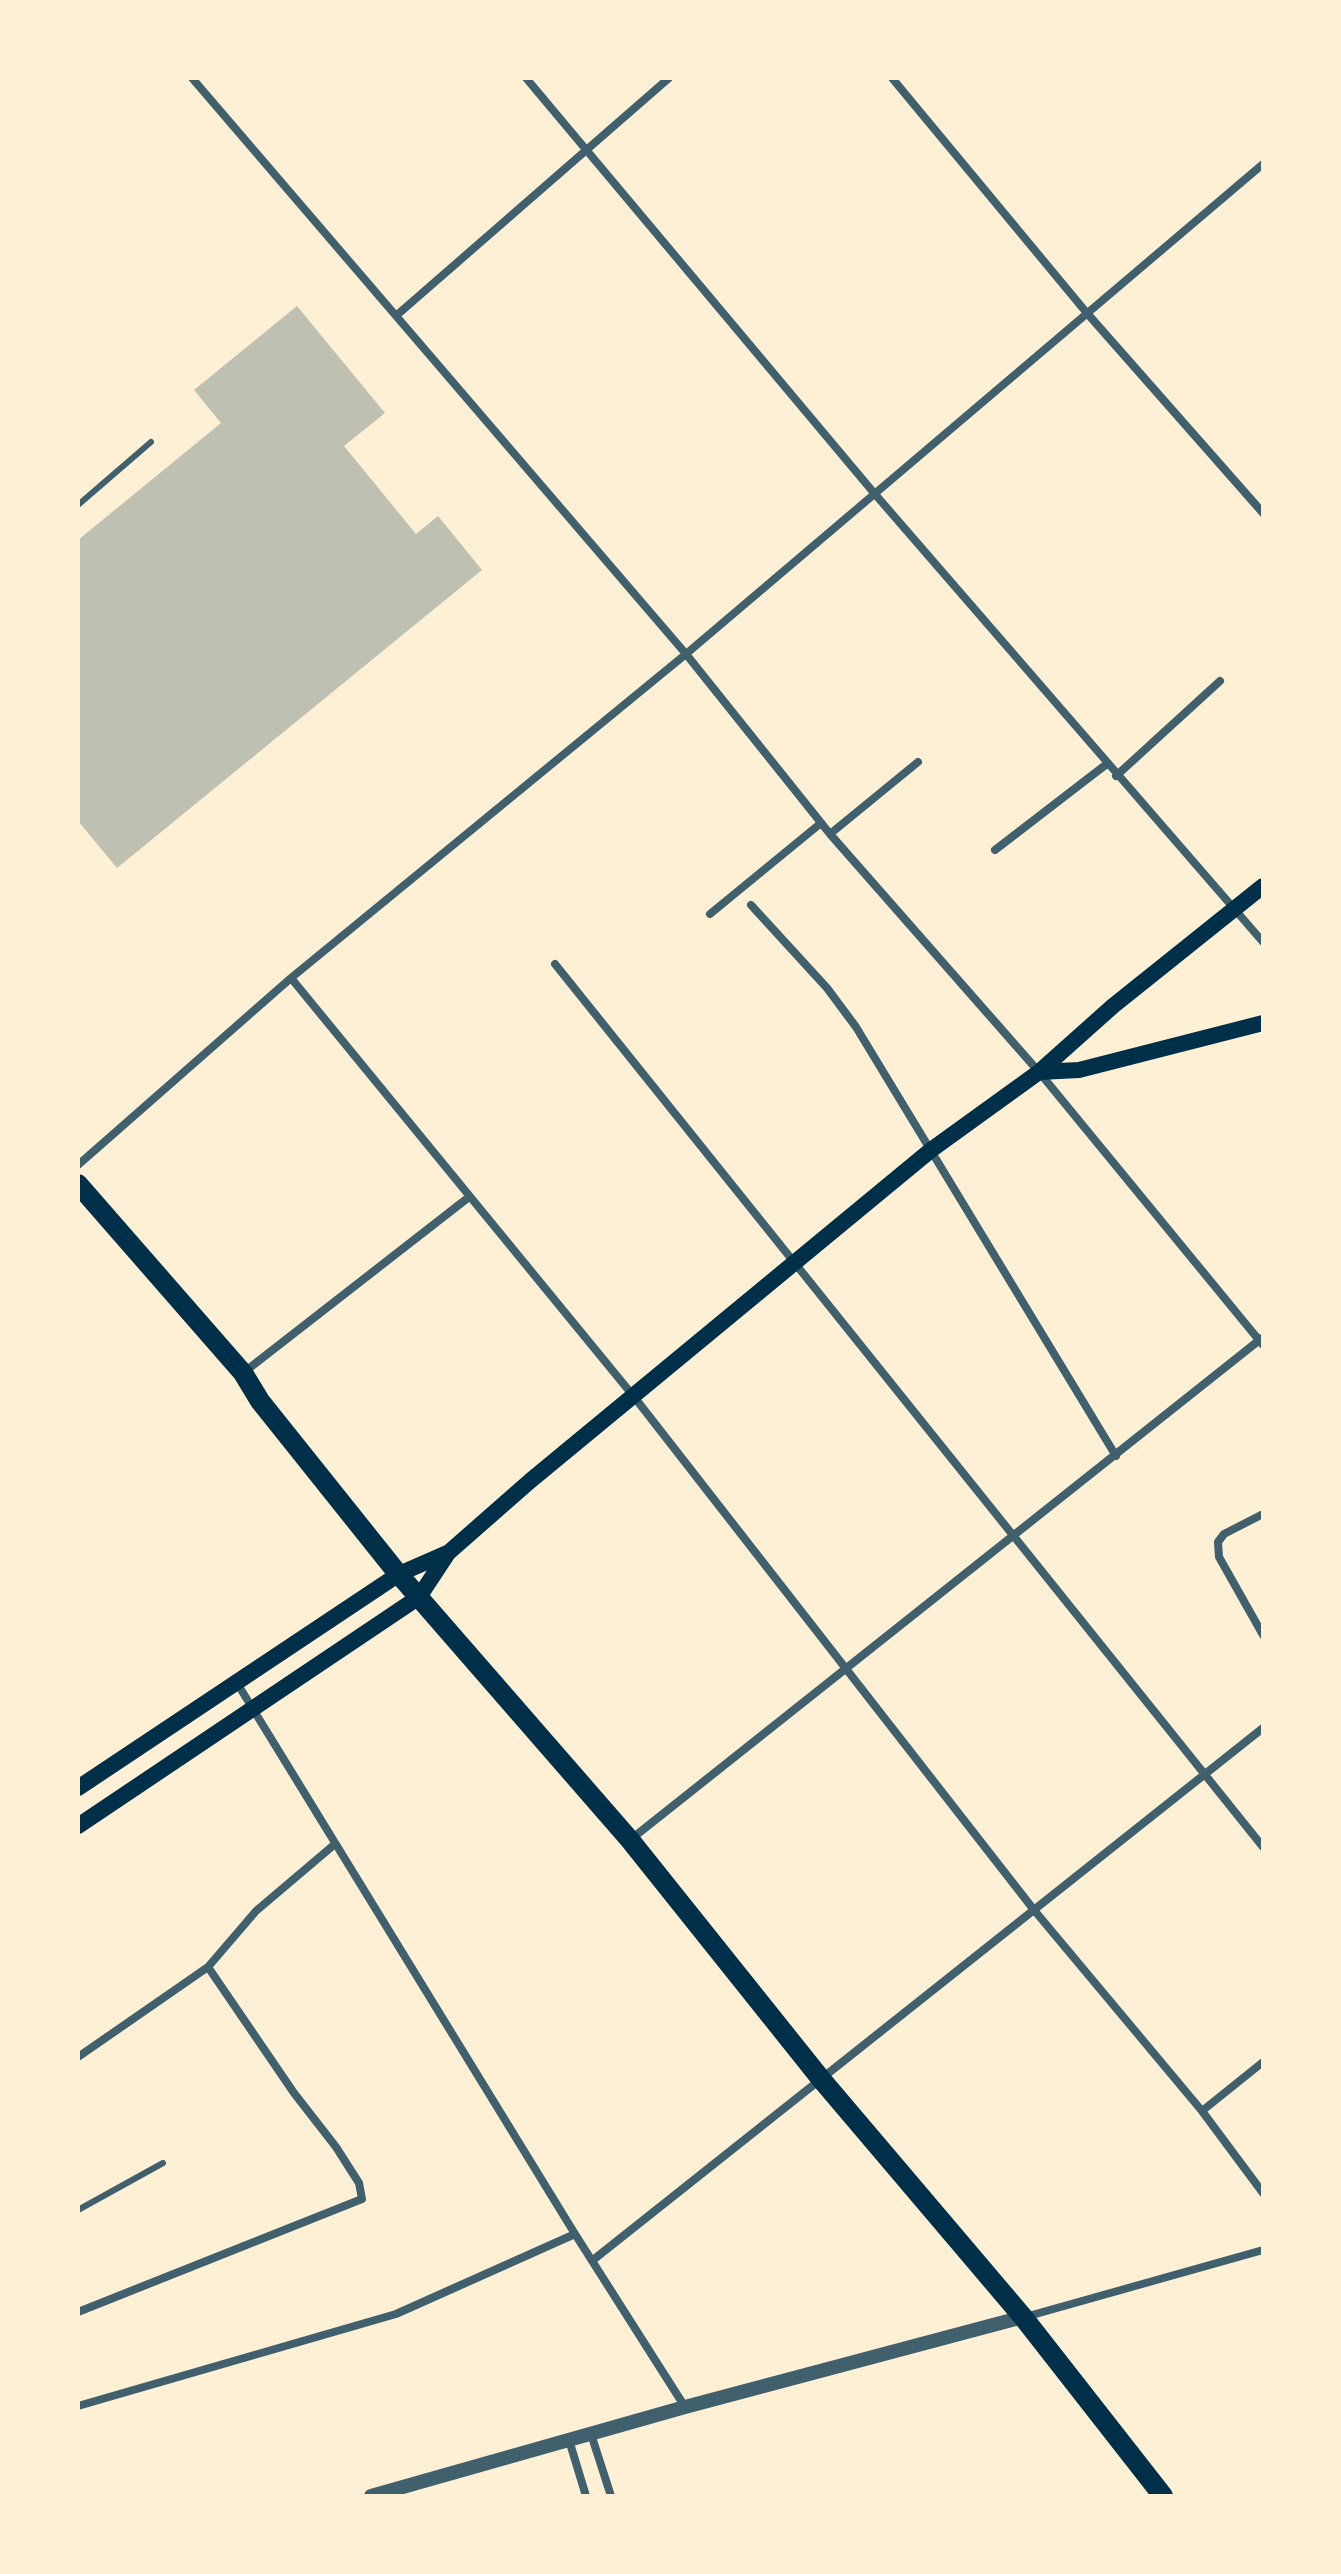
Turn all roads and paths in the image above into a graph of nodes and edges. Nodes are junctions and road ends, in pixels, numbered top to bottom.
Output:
1 (192, 78) edge
2 (526, 78) edge
3 (669, 78) edge
4 (892, 78) edge
5 (585, 149) junction
6 (1263, 164) edge
7 (1086, 312) junction
8 (397, 315) junction
9 (151, 442) dead end
10 (874, 493) junction
11 (78, 505) edge
12 (1263, 513) edge
13 (686, 654) junction
14 (1220, 681) dead end
15 (918, 762) dead end
16 (1108, 763) junction
17 (1116, 776) junction
18 (821, 823) junction
19 (830, 834) junction
20 (995, 850) dead end
21 (1263, 886) edge
22 (751, 905) dead end
23 (1236, 909) junction
24 (710, 914) dead end
25 (1263, 942) edge
26 (555, 964) dead end
27 (291, 978) junction
28 (1263, 1023) edge
29 (1039, 1072) junction
30 (931, 1150) junction
31 (78, 1165) edge
32 (78, 1184) edge
33 (469, 1197) junction
34 (795, 1263) junction
35 (1262, 1341) edge
36 (243, 1373) junction
37 (635, 1398) junction
38 (1116, 1456) junction
39 (1263, 1514) edge
40 (1013, 1538) junction
41 (448, 1553) junction
42 (399, 1574) junction
43 (419, 1597) junction
44 (1263, 1635) edge
45 (847, 1669) junction
46 (237, 1683) junction
47 (255, 1707) junction
48 (1263, 1728) edge
49 (1203, 1776) junction
50 (78, 1788) edge
51 (78, 1826) edge
52 (630, 1840) junction
53 (335, 1844) junction
54 (1263, 1847) edge
55 (1034, 1910) junction
56 (208, 1967) junction
57 (78, 2057) edge
58 (1263, 2062) edge
59 (821, 2079) junction
60 (1202, 2111) junction
61 (163, 2163) dead end
62 (1263, 2193) edge
63 (78, 2210) edge
64 (575, 2234) junction
65 (1263, 2250) edge
66 (593, 2260) junction
67 (78, 2312) edge
68 (1023, 2317) junction
69 (78, 2406) edge
70 (685, 2407) junction
71 (591, 2434) junction
72 (569, 2440) junction
73 (371, 2496) edge
74 (586, 2496) edge
75 (611, 2496) edge
76 (1163, 2496) edge

1 - 8 street
2 - 5 street
3 - 5 street
4 - 7 street
5 - 8 street
5 - 10 street
6 - 7 street
7 - 10 street
7 - 12 street
8 - 13 street
9 - 11 lane
10 - 13 street
10 - 16 street
13 - 18 street
13 - 27 street
14 - 17 street
15 - 19 street
16 - 17 street
16 - 20 street
17 - 23 street
18 - 19 street
18 - 24 street
19 - 29 street
21 - 23 main road
22 - 30 street
23 - 25 street
23 - 29 main road
26 - 34 street
27 - 31 street
27 - 33 street
28 - 29 main road
29 - 30 main road
29 - 35 street
30 - 34 main road
30 - 38 street
32 - 36 main road
33 - 36 street
33 - 37 street
34 - 37 main road
34 - 40 street
35 - 38 street
36 - 42 main road
37 - 41 main road
37 - 45 street
38 - 40 street
39 - 44 street
40 - 45 street
40 - 49 street
41 - 42 main road
41 - 43 main road
42 - 43 main road
42 - 46 main road
43 - 47 main road
43 - 52 main road
45 - 52 street
45 - 55 street
46 - 47 street
46 - 50 main road
47 - 51 main road
47 - 53 street
48 - 49 street
49 - 54 street
49 - 55 street
52 - 59 main road
53 - 56 street
53 - 64 street
55 - 59 street
55 - 60 street
56 - 57 street
56 - 67 street
58 - 60 street
59 - 66 street
59 - 68 main road
60 - 62 street
61 - 63 lane
64 - 66 street
64 - 69 street
65 - 68 street
66 - 70 street
68 - 70 street
68 - 76 main road
70 - 71 street
71 - 72 street
71 - 75 street
72 - 73 street
72 - 74 street

